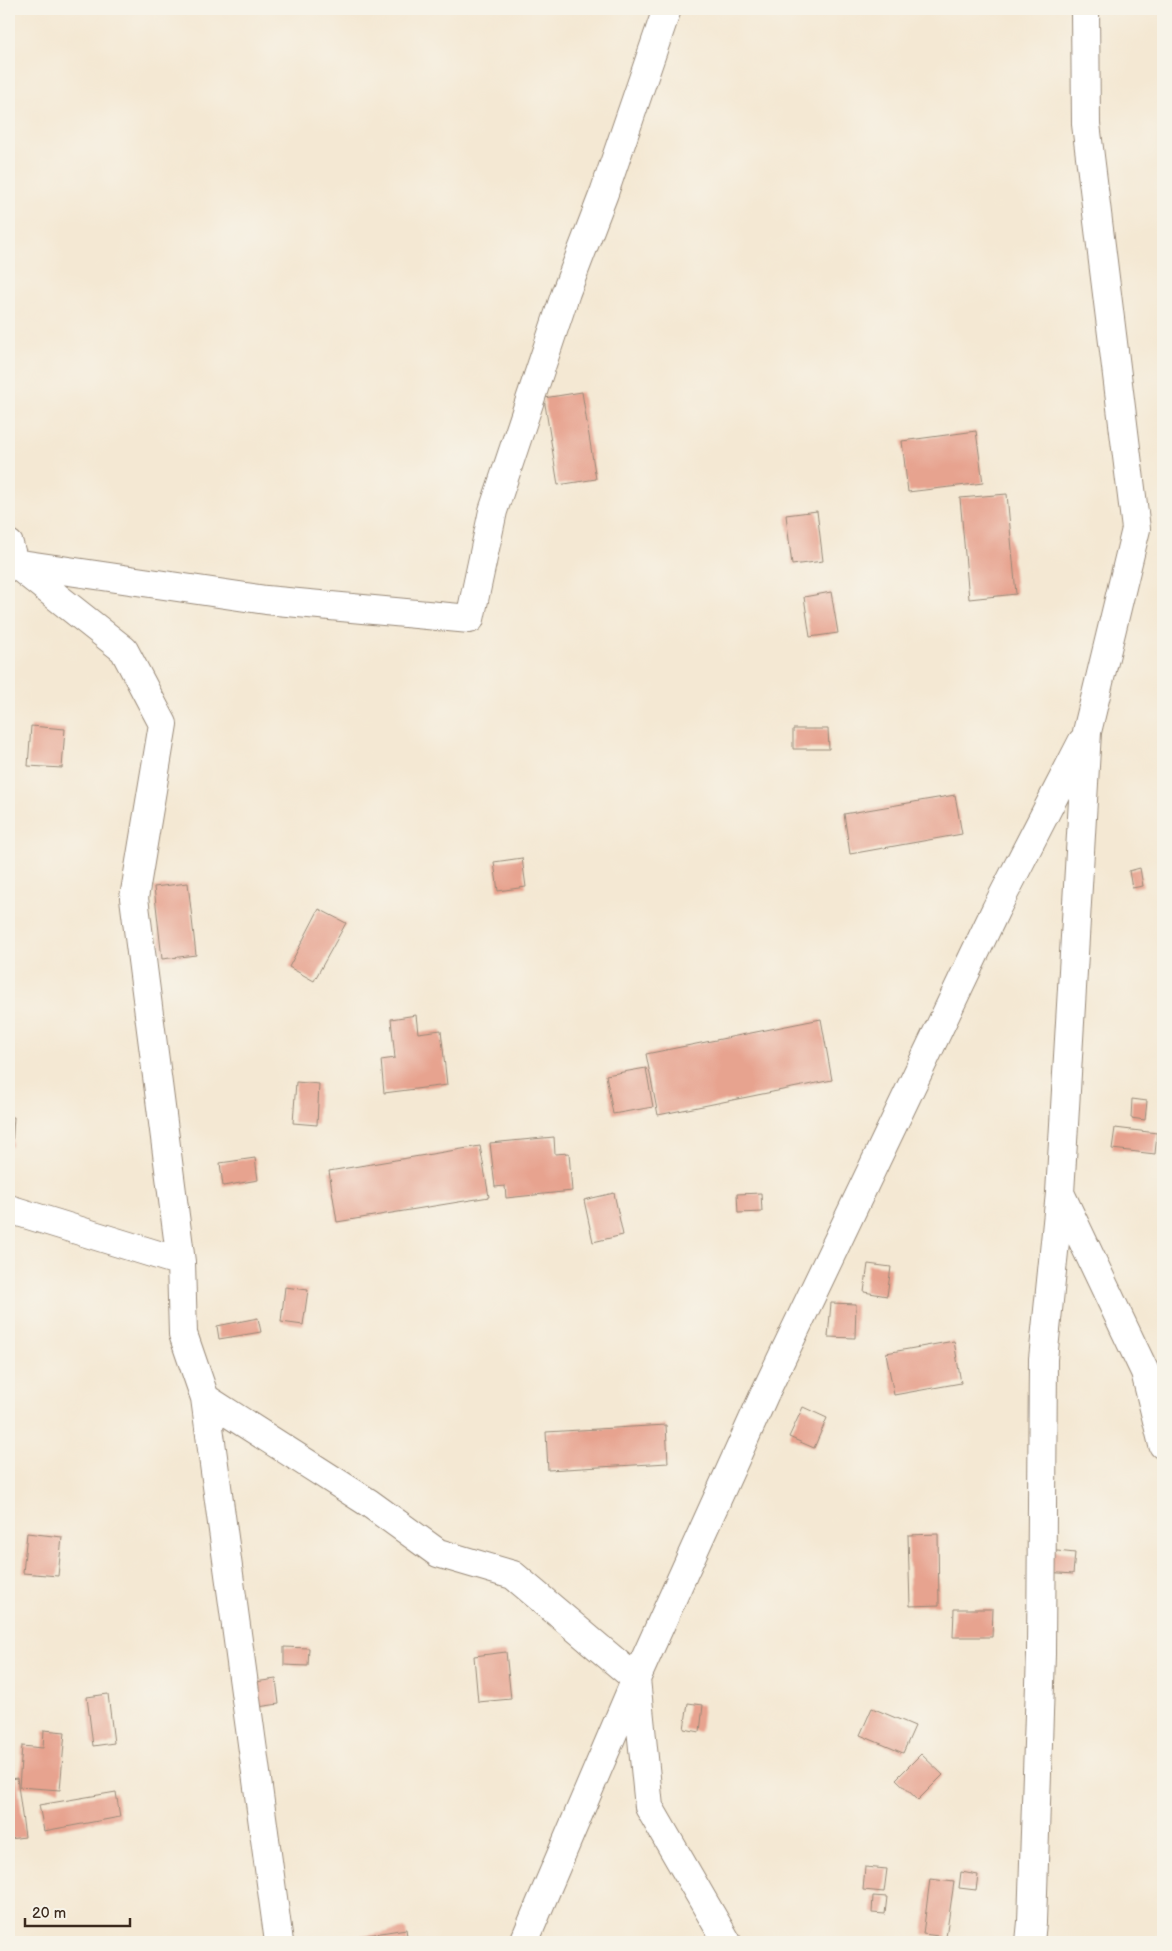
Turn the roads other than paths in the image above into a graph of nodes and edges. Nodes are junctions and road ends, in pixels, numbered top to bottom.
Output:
1 (667, 9) edge
2 (1085, 9) edge
3 (11, 553) edge
4 (1087, 732) junction
5 (1060, 1193) junction
6 (9, 1210) edge
7 (181, 1262) junction
8 (205, 1398) junction
9 (1163, 1445) edge
10 (636, 1679) junction
11 (279, 1942) edge
12 (524, 1942) edge
13 (727, 1942) edge
14 (1030, 1942) edge

1 - 3 street
2 - 4 street
3 - 7 street
4 - 5 street
4 - 10 street
5 - 9 street
5 - 14 street
6 - 7 street
7 - 8 street
8 - 10 street
8 - 11 street
10 - 12 street
10 - 13 street

